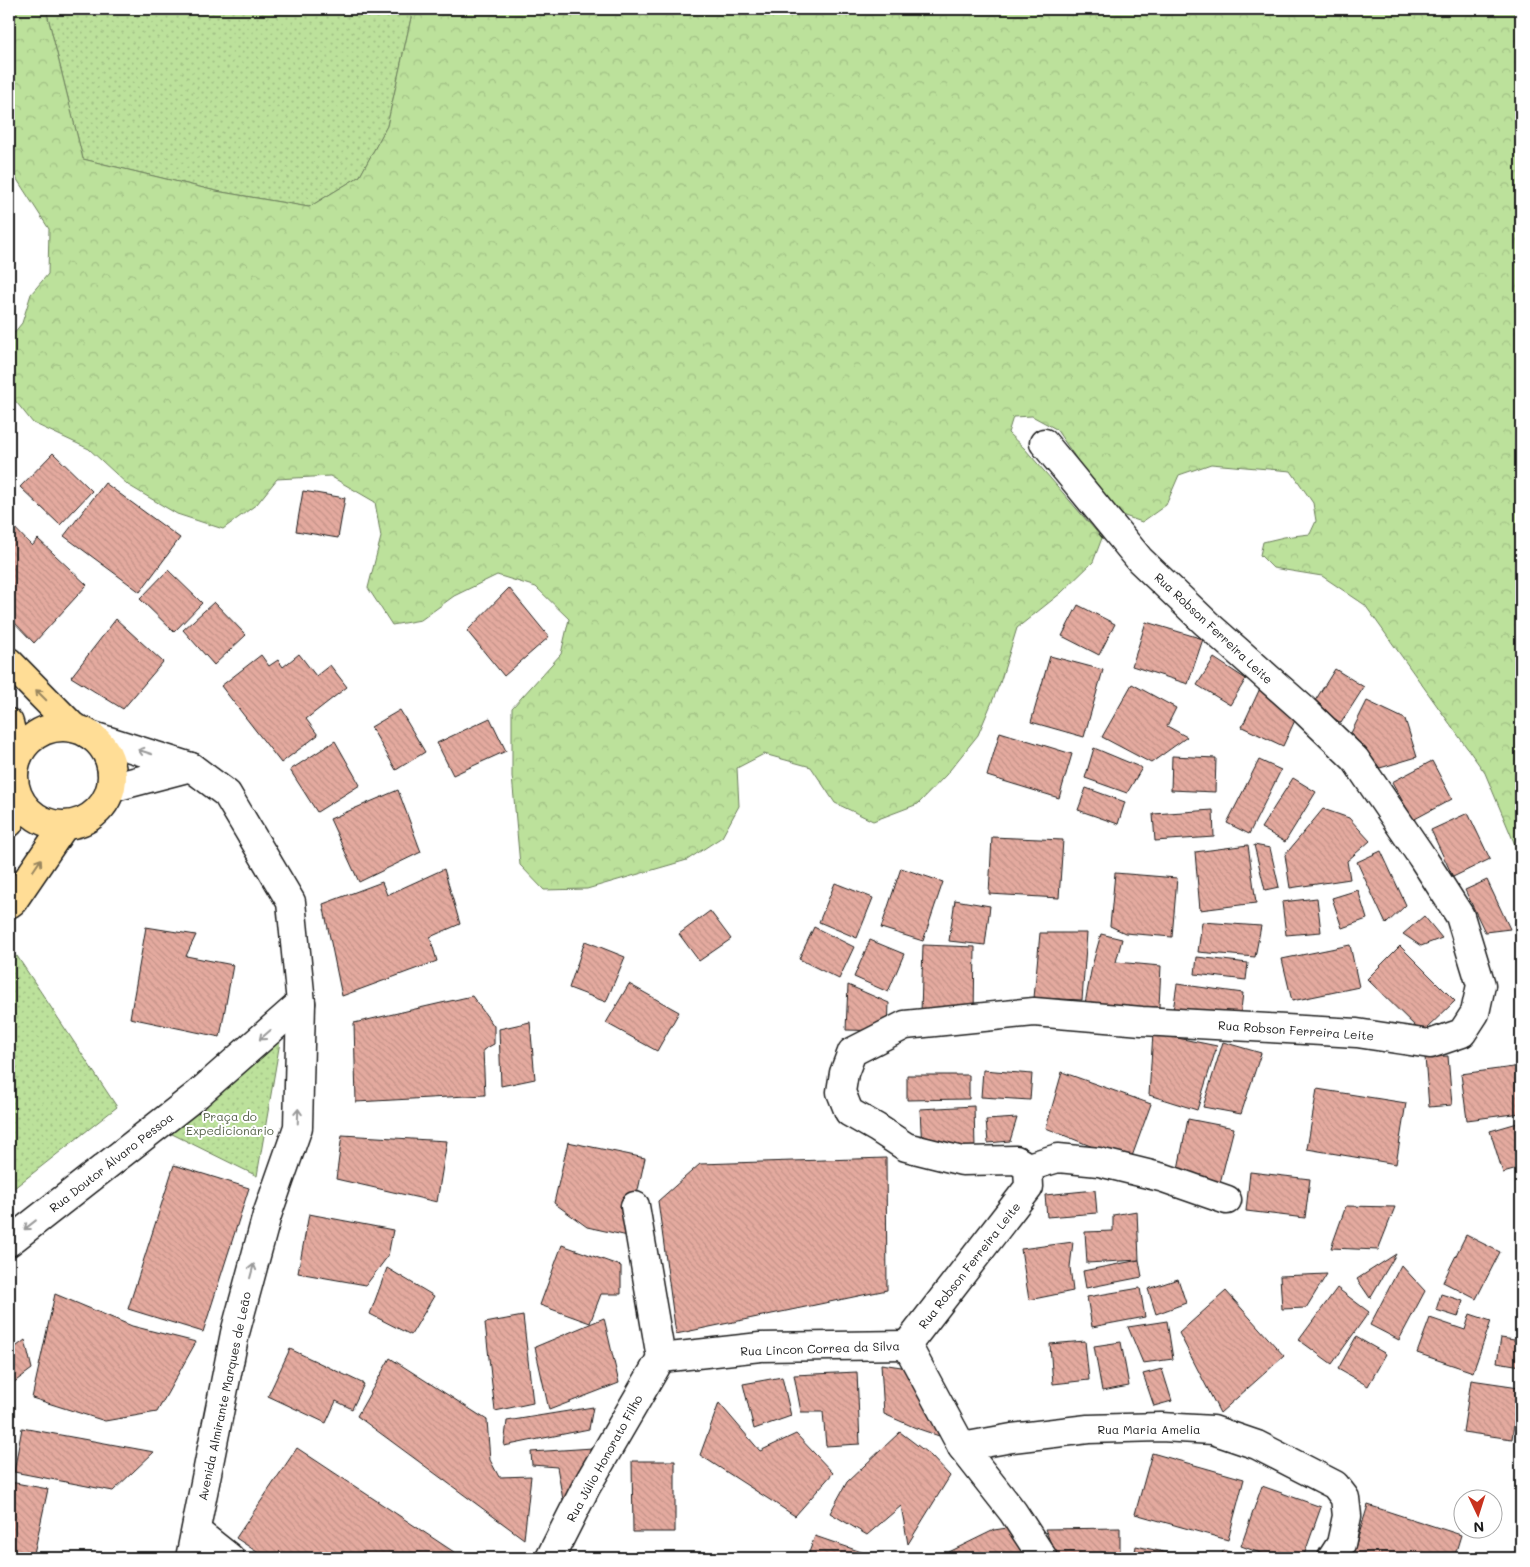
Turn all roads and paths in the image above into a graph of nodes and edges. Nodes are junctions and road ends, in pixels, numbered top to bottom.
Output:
1 (1044, 443) dead end
2 (9, 662) edge
3 (9, 723) edge
4 (82, 731) junction
5 (17, 757) junction
6 (191, 767) junction
7 (111, 788) junction
8 (14, 812) edge
9 (64, 826) junction
10 (9, 904) edge
11 (302, 1003) junction
12 (1028, 1167) junction
13 (1227, 1200) dead end
14 (635, 1206) dead end
15 (9, 1242) edge
16 (907, 1345) junction
17 (661, 1358) junction
18 (962, 1447) junction
19 (196, 1531) junction
20 (190, 1558) edge
21 (230, 1558) edge
22 (550, 1558) edge
23 (1043, 1558) edge
24 (1332, 1558) edge

1 - 12 street, Rua Robson Ferreira Leite
4 -> 2 main road
3 - 5 main road
4 - 5 main road
6 -> 4 street, Avenida Almirante Marques de Leão
4 - 7 main road
5 - 8 main road
6 - 7 street
6 - 11 street, Avenida Almirante Marques de Leão
7 - 9 main road
8 - 9 main road
10 -> 9 main road
11 -> 15 street, Rua Doutor Álvaro Pessoa
19 -> 11 street, Avenida Almirante Marques de Leão
12 - 13 street
12 - 16 street, Rua Robson Ferreira Leite
14 - 17 street
16 - 17 street, Rua Lincon Correa da Silva
16 - 18 street, Rua Lincon Correa da Silva
17 - 22 street, Rua Júlio Honorato Filho
18 - 23 street, Rua Lincon Correa da Silva
18 - 24 street, Rua Maria Amelia
19 - 20 street, Avenida Almirante Marques de Leão
19 - 21 street

